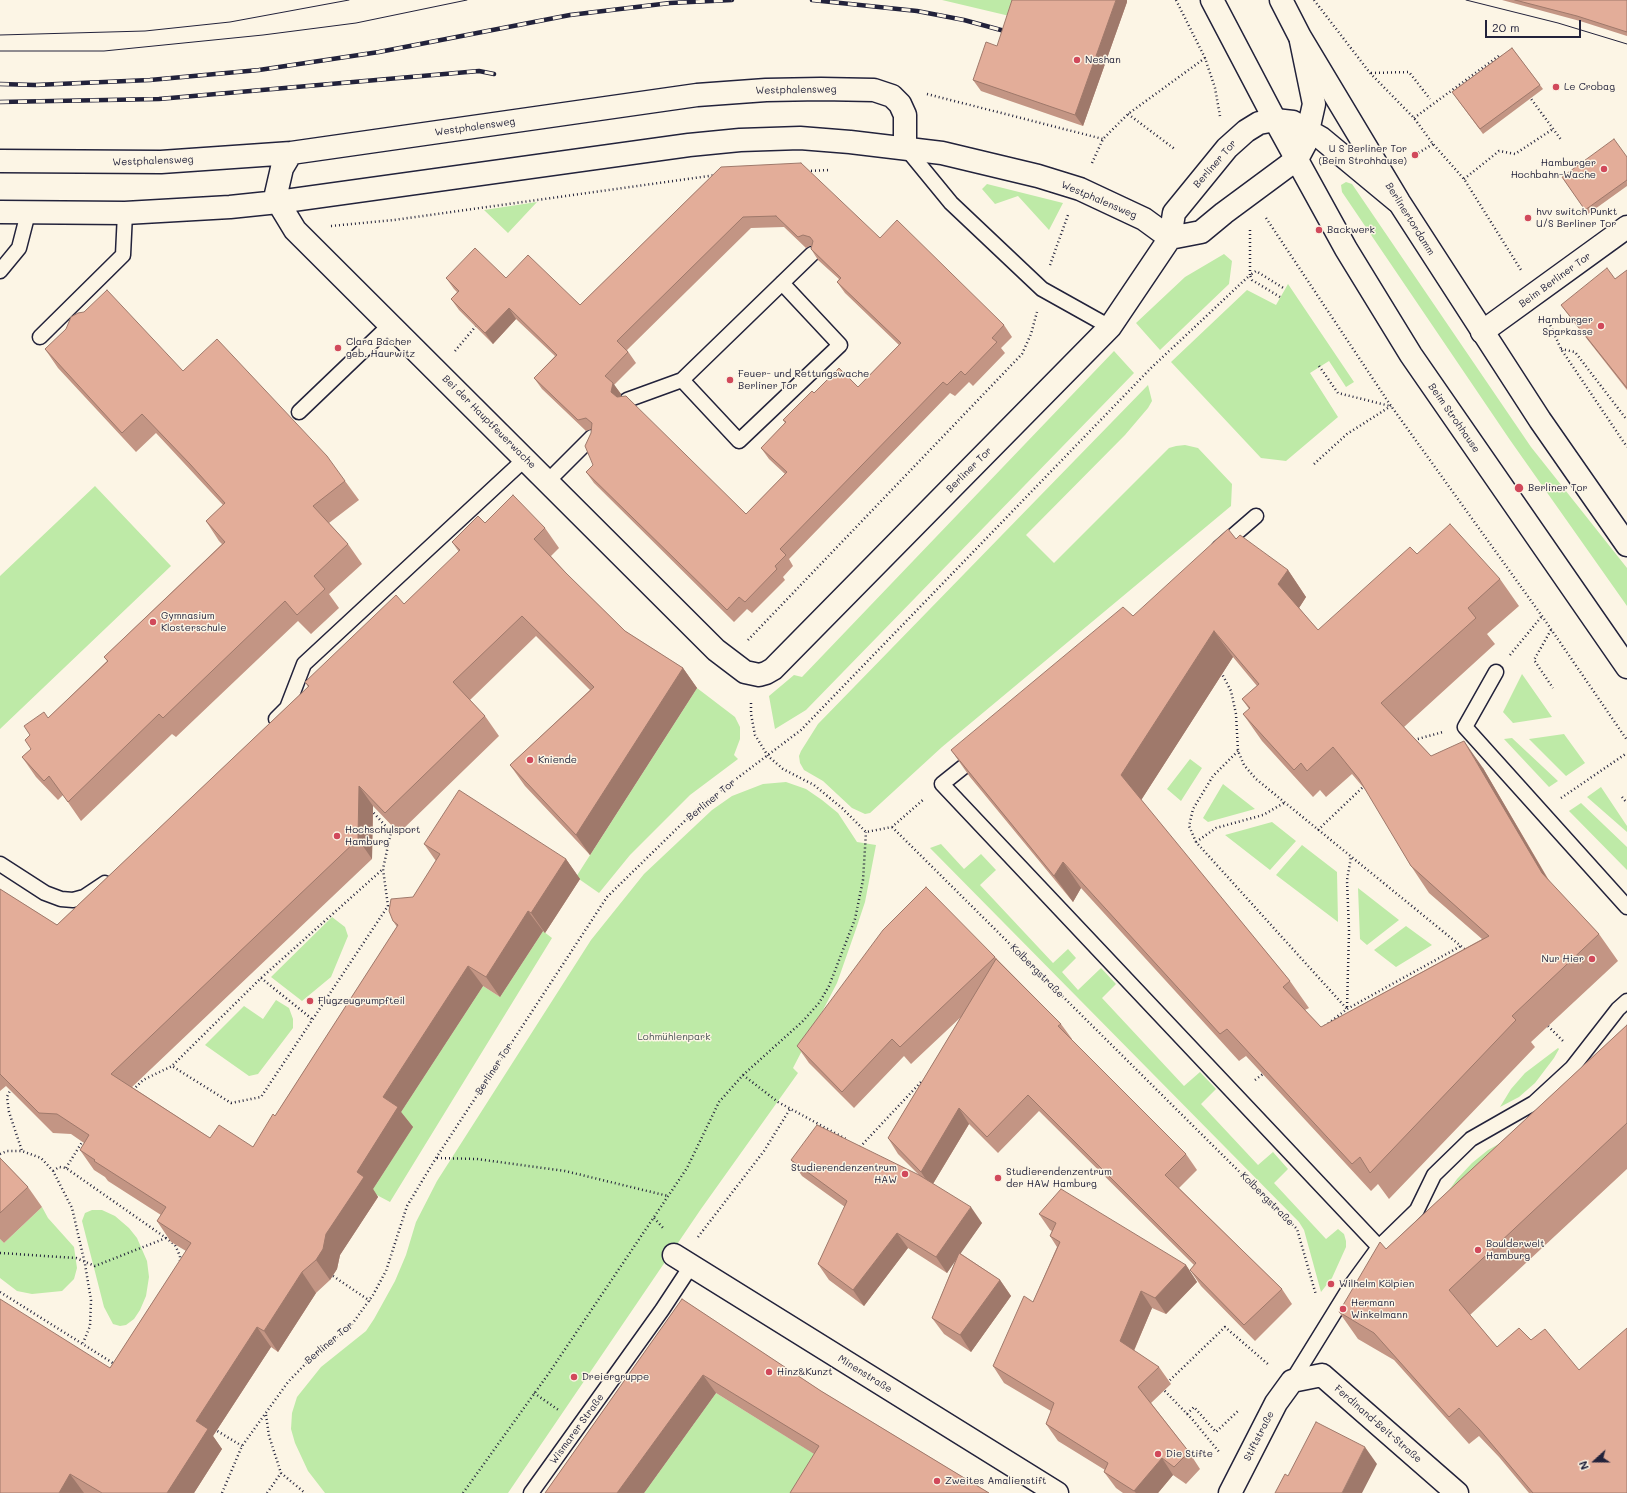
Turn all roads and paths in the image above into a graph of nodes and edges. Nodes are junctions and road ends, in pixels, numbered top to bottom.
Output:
1 (1176, 0) edge
2 (1212, 0) edge
3 (1281, 0) edge
4 (1314, 0) edge
5 (1300, 37) junction
6 (1504, 61) edge
7 (1370, 72) junction
8 (1526, 92) edge
9 (1430, 99) dead end
10 (1128, 114) junction
11 (1414, 118) junction
12 (1275, 120) junction
13 (1553, 129) junction
14 (1310, 131) junction
15 (1562, 141) dead end
16 (1433, 144) junction
17 (905, 148) junction
18 (1176, 150) dead end
19 (291, 153) junction
20 (1415, 155) dead end
21 (1296, 159) junction
22 (0, 161) edge
23 (1464, 179) junction
24 (1080, 189) junction
25 (1250, 193) junction
26 (278, 202) junction
27 (1399, 202) junction
28 (0, 212) edge
29 (28, 213) junction
30 (125, 213) junction
31 (1627, 227) edge
32 (1170, 238) junction
33 (812, 254) edge
34 (0, 271) edge
35 (1250, 275) junction
36 (782, 284) junction
37 (1042, 288) junction
38 (1285, 289) dead end
39 (1536, 294) junction
40 (1280, 297) dead end
41 (391, 324) junction
42 (476, 326) edge
43 (1110, 327) junction
44 (1482, 332) junction
45 (40, 338) dead end
46 (1561, 349) junction
47 (452, 354) dead end
48 (1319, 366) dead end
49 (682, 380) junction
50 (627, 400) edge
51 (1391, 406) junction
52 (299, 412) dead end
53 (1627, 420) edge
54 (592, 437) edge
55 (1627, 447) edge
56 (525, 459) junction
57 (1314, 464) dead end
58 (548, 481) junction
59 (1256, 516) dead end
60 (1627, 545) edge
61 (1209, 556) edge
62 (1542, 616) junction
63 (1551, 630) junction
64 (1627, 667) edge
65 (744, 670) junction
66 (1219, 670) edge
67 (1496, 672) joint
68 (1553, 688) dead end
69 (1465, 727) junction
70 (266, 728) edge
71 (1627, 740) edge
72 (1412, 741) edge
73 (987, 746) edge
74 (1238, 751) junction
75 (1627, 753) edge
76 (768, 756) junction
77 (1368, 783) edge
78 (942, 784) junction
79 (1622, 797) dead end
80 (1285, 803) junction
81 (1627, 804) edge
82 (370, 809) edge
83 (1541, 812) junction
84 (892, 827) junction
85 (1318, 830) junction
86 (866, 832) junction
87 (1196, 842) junction
88 (1351, 857) junction
89 (0, 864) edge
90 (383, 869) junction
91 (117, 872) edge
92 (1627, 907) edge
93 (1461, 946) junction
94 (1473, 956) edge
95 (260, 978) junction
96 (1627, 1001) edge
97 (1347, 1009) junction
98 (312, 1019) junction
99 (1324, 1026) edge
100 (172, 1066) junction
101 (743, 1075) junction
102 (922, 1082) edge
103 (13, 1083) edge
104 (132, 1091) edge
105 (790, 1109) junction
106 (86, 1135) edge
107 (847, 1140) edge
108 (853, 1143) edge
109 (860, 1147) junction
110 (866, 1150) edge
111 (22, 1151) junction
112 (0, 1154) edge
113 (436, 1158) junction
114 (66, 1168) junction
115 (53, 1171) junction
116 (668, 1196) junction
117 (166, 1238) junction
118 (694, 1242) dead end
119 (1379, 1247) junction
120 (0, 1253) edge
121 (188, 1254) edge
122 (180, 1256) junction
123 (683, 1261) joint
124 (85, 1264) junction
125 (181, 1266) edge
126 (333, 1276) dead end
127 (0, 1292) edge
128 (370, 1301) junction
129 (1318, 1301) dead end
130 (83, 1343) junction
131 (1271, 1367) dead end
132 (121, 1368) edge
133 (1292, 1381) junction
134 (1157, 1383) edge
135 (1162, 1388) junction
136 (534, 1393) junction
137 (1242, 1407) dead end
138 (266, 1414) junction
139 (565, 1414) dead end
140 (1187, 1414) junction
141 (212, 1427) edge
142 (242, 1446) junction
143 (1222, 1456) dead end
144 (281, 1473) junction
145 (222, 1493) edge
146 (267, 1493) edge
147 (304, 1493) edge
148 (463, 1493) edge
149 (531, 1493) edge
150 (1057, 1493) edge
151 (1230, 1493) edge
152 (1457, 1493) edge

1 - 10 path
2 - 12 street
3 - 5 street, Berlinertordamm
4 - 7 path
5 - 14 street
5 - 27 street, Berlinertordamm
6 - 11 path
7 - 9 path
7 - 11 path
8 - 13 path
10 - 18 path
10 - 24 path
11 - 16 path
12 - 14 street, Berliner Tor
12 - 21 street
12 - 32 street, Berliner Tor
13 - 15 path
13 - 23 path
14 - 21 street
14 - 27 street, Berliner Tor
16 - 20 path
16 - 23 path
17 - 19 street, Westphalensweg
17 - 24 street, Westphalensweg
17 - 26 street, Westphalensweg
17 - 37 lane
19 - 22 street, Westphalensweg
19 - 26 street
21 - 25 street
21 - 64 street, Beim Strohhause
23 - 39 path
24 - 32 street, Westphalensweg
24 - 37 path
25 - 32 street
25 - 35 path
25 - 51 path
26 - 30 street, Westphalensweg
26 - 41 street, Bei der Hauptfeuerwache
27 - 44 street, Berlinertordamm
28 - 29 street, Westphalensweg
29 - 30 street, Westphalensweg
29 - 34 lane
30 - 45 lane
31 - 39 street, Beim Berliner Tor
32 - 43 street, Berliner Tor
33 - 36 lane
35 - 38 path, Berliner Tor
35 - 40 path
35 - 76 path, Berliner Tor
36 - 49 lane
36 - 49 lane
37 - 43 lane
37 - 65 path
39 - 44 street, Beim Berliner Tor
39 - 46 path
41 - 52 lane
41 - 56 street, Bei der Hauptfeuerwache
42 - 47 path
43 - 65 street, Berliner Tor
44 - 60 street
46 - 53 path
46 - 55 path
48 - 51 path
49 - 50 lane
51 - 57 path
51 - 62 path
54 - 58 lane
56 - 58 street, Bei der Hauptfeuerwache
56 - 70 lane
58 - 65 street, Bei der Hauptfeuerwache
59 - 61 lane
62 - 63 path
62 - 67 path
63 - 68 path
63 - 71 path
65 - 76 path
66 - 74 path
67 - 69 lane
69 - 72 path
69 - 83 lane
73 - 78 lane
74 - 80 path
74 - 87 path
75 - 83 path
76 - 86 path
76 - 113 path, Berliner Tor
77 - 85 path
78 - 84 path
78 - 119 lane
79 - 81 path
80 - 85 path
80 - 87 path
82 - 90 path
83 - 92 lane
84 - 86 path
84 - 129 path, Kolbergstraße
85 - 88 path
86 - 101 path
87 - 97 path
88 - 93 path
88 - 97 path
89 - 91 lane
90 - 95 path
90 - 98 path
93 - 94 path
93 - 97 path
95 - 98 path
95 - 100 path
96 - 119 lane
97 - 99 path
98 - 100 path
100 - 104 path
101 - 105 path
101 - 116 path
102 - 109 path
103 - 111 path
105 - 107 path
105 - 118 path
106 - 114 path
108 - 109 path
109 - 110 path
111 - 112 path
111 - 115 path
113 - 116 path
113 - 128 path, Berliner Tor
114 - 115 path
114 - 117 path
115 - 124 path
116 - 136 path
117 - 122 path
117 - 124 path
119 - 133 lane
120 - 124 path
121 - 122 path
122 - 125 path
123 - 149 lane, Wismarer Straße
123 - 150 street, Minenstraße
124 - 130 path
126 - 128 path
127 - 130 path
128 - 138 path, Berliner Tor
130 - 132 path
131 - 135 path
133 - 151 street, Stiftstraße
133 - 152 street, Ferdinand-Beit-Straße
134 - 135 path
135 - 140 path
136 - 139 path
136 - 148 path
137 - 140 path
138 - 142 path, Berliner Tor
138 - 144 path
140 - 143 path
141 - 142 path
142 - 145 path
144 - 146 path
144 - 147 path

